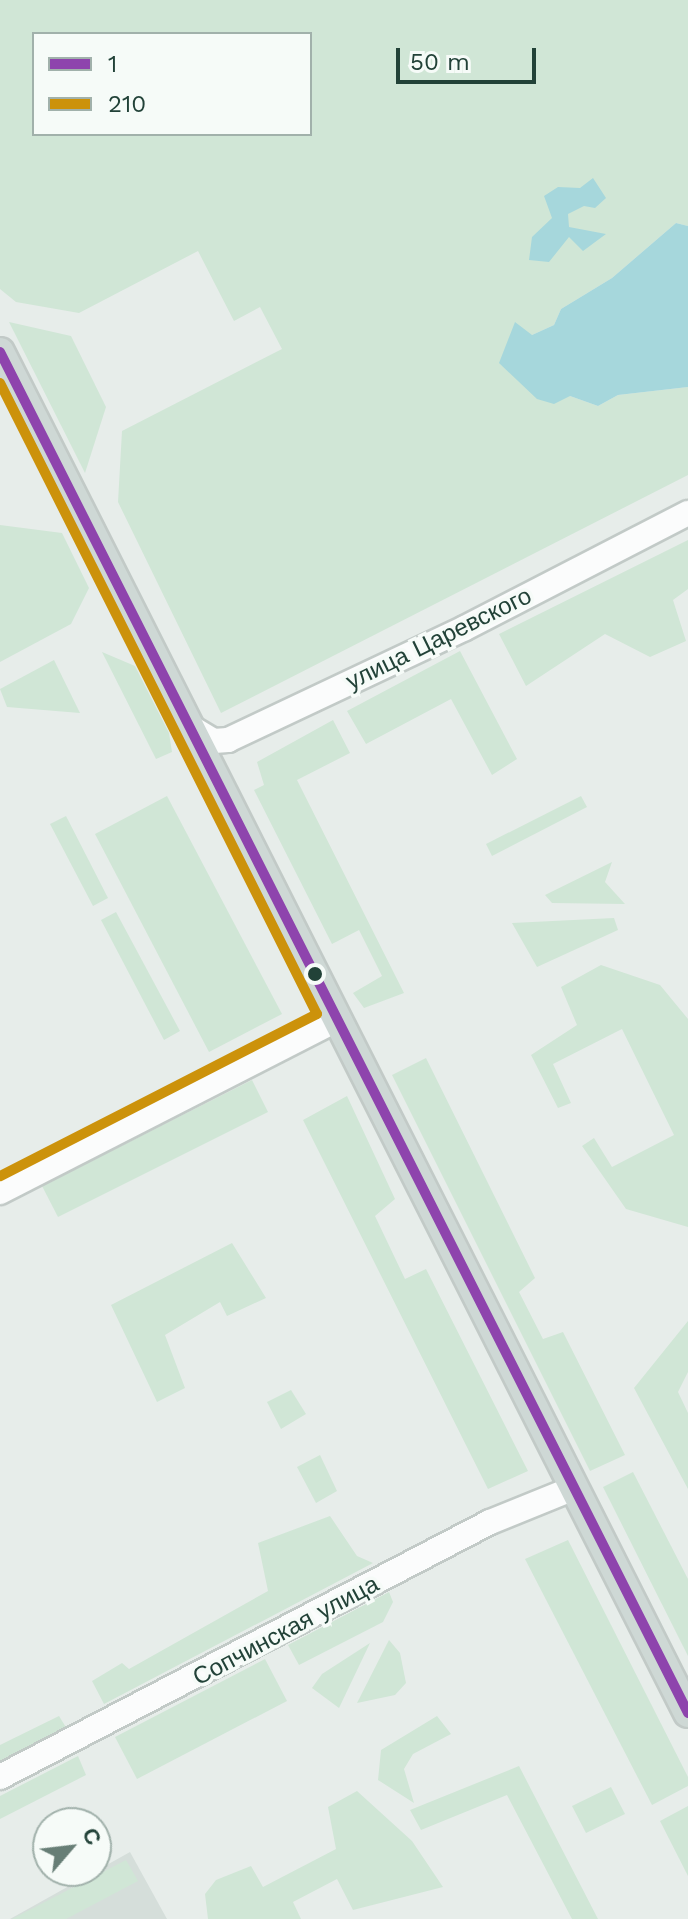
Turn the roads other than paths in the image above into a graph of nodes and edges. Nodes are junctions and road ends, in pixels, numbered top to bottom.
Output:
1 (0, 352) edge
2 (688, 513) edge
3 (187, 725) junction
4 (228, 740) junction
5 (218, 786) junction
6 (336, 1020) junction
7 (0, 1192) edge
8 (574, 1488) junction
9 (688, 1713) edge
10 (0, 1777) edge

1 - 3 main road
2 - 4 street, улица Царевского
3 - 4 street
3 - 5 main road
4 - 5 street
5 - 6 main road
6 - 7 street
6 - 8 main road
8 - 9 main road
8 - 10 street, Сопчинская улица

